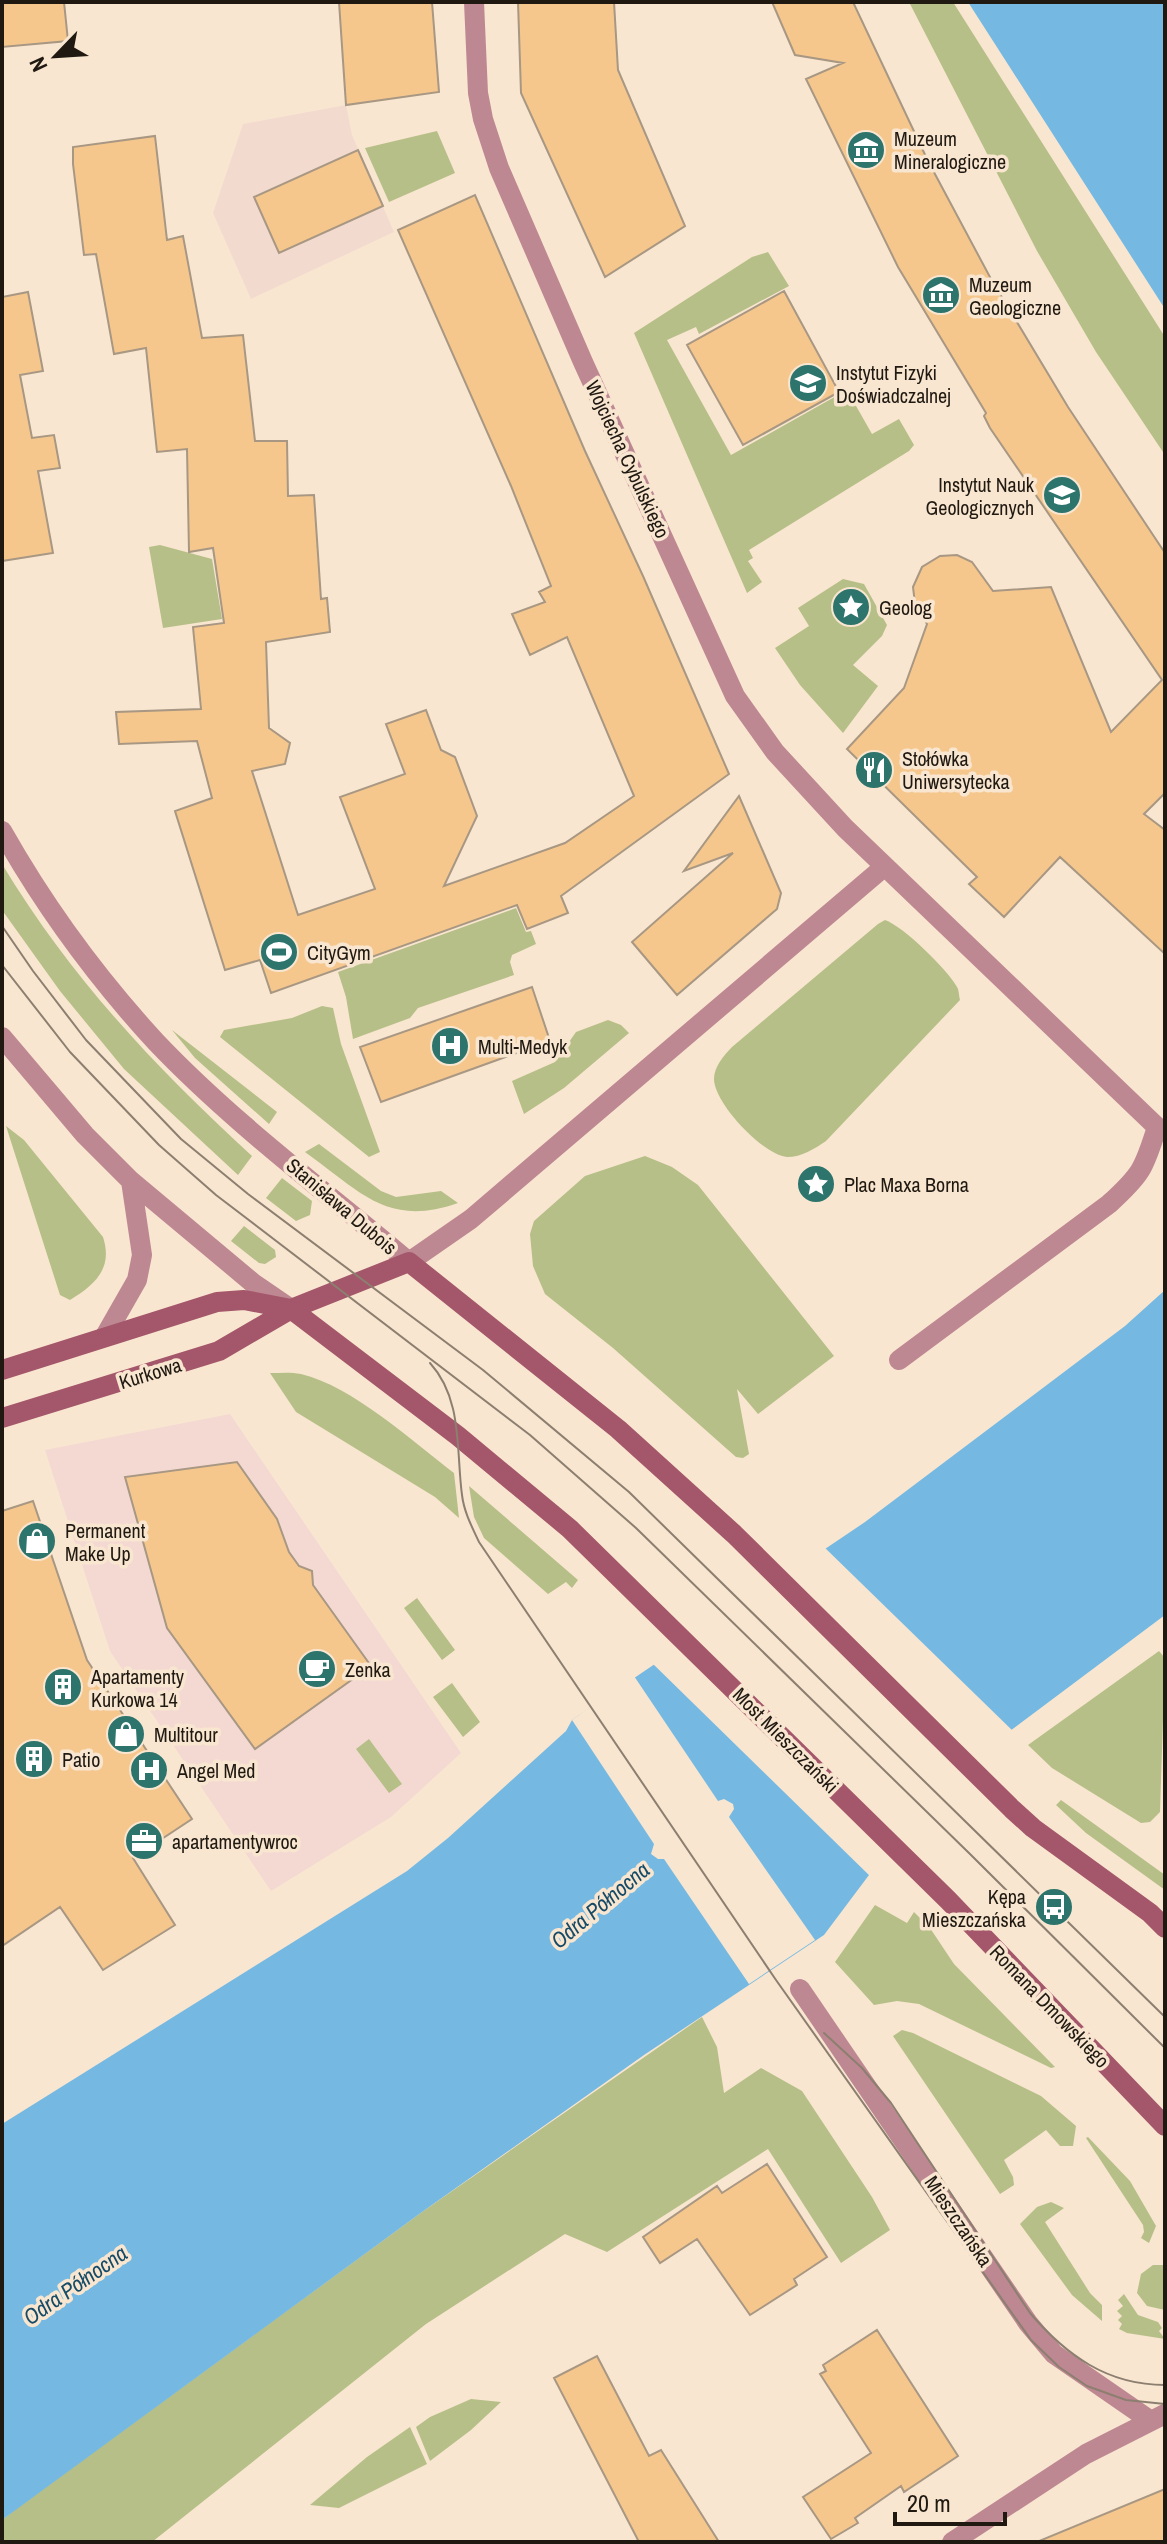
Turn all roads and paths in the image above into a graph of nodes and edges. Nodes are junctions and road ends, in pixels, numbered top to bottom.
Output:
1 (474, 2) edge
2 (2, 831) edge
3 (884, 867) junction
4 (2, 1037) edge
5 (131, 1181) junction
6 (409, 1262) junction
7 (291, 1309) junction
8 (105, 1336) junction
9 (899, 1360) dead end
10 (2, 1370) edge
11 (2, 1418) edge
12 (935, 1887) joint
13 (1165, 1928) edge
14 (800, 1989) dead end
15 (1165, 2126) edge
16 (1158, 2418) edge
17 (952, 2542) edge

1 - 3 street, Wojciecha Cybulskiego
2 - 6 street, Stanisława Dubois
3 - 6 street
3 - 9 street
4 - 5 street
5 - 7 street
5 - 8 street
6 - 7 main road, Kurkowa
6 - 13 main road, Stanisława Dubois
7 - 8 main road
7 - 11 main road, Kurkowa
7 - 12 main road, Most Mieszczański
8 - 10 main road
12 - 15 main road, Romana Dmowskiego
14 - 16 street, Mieszczańska
16 - 17 street, Mieszczańska

